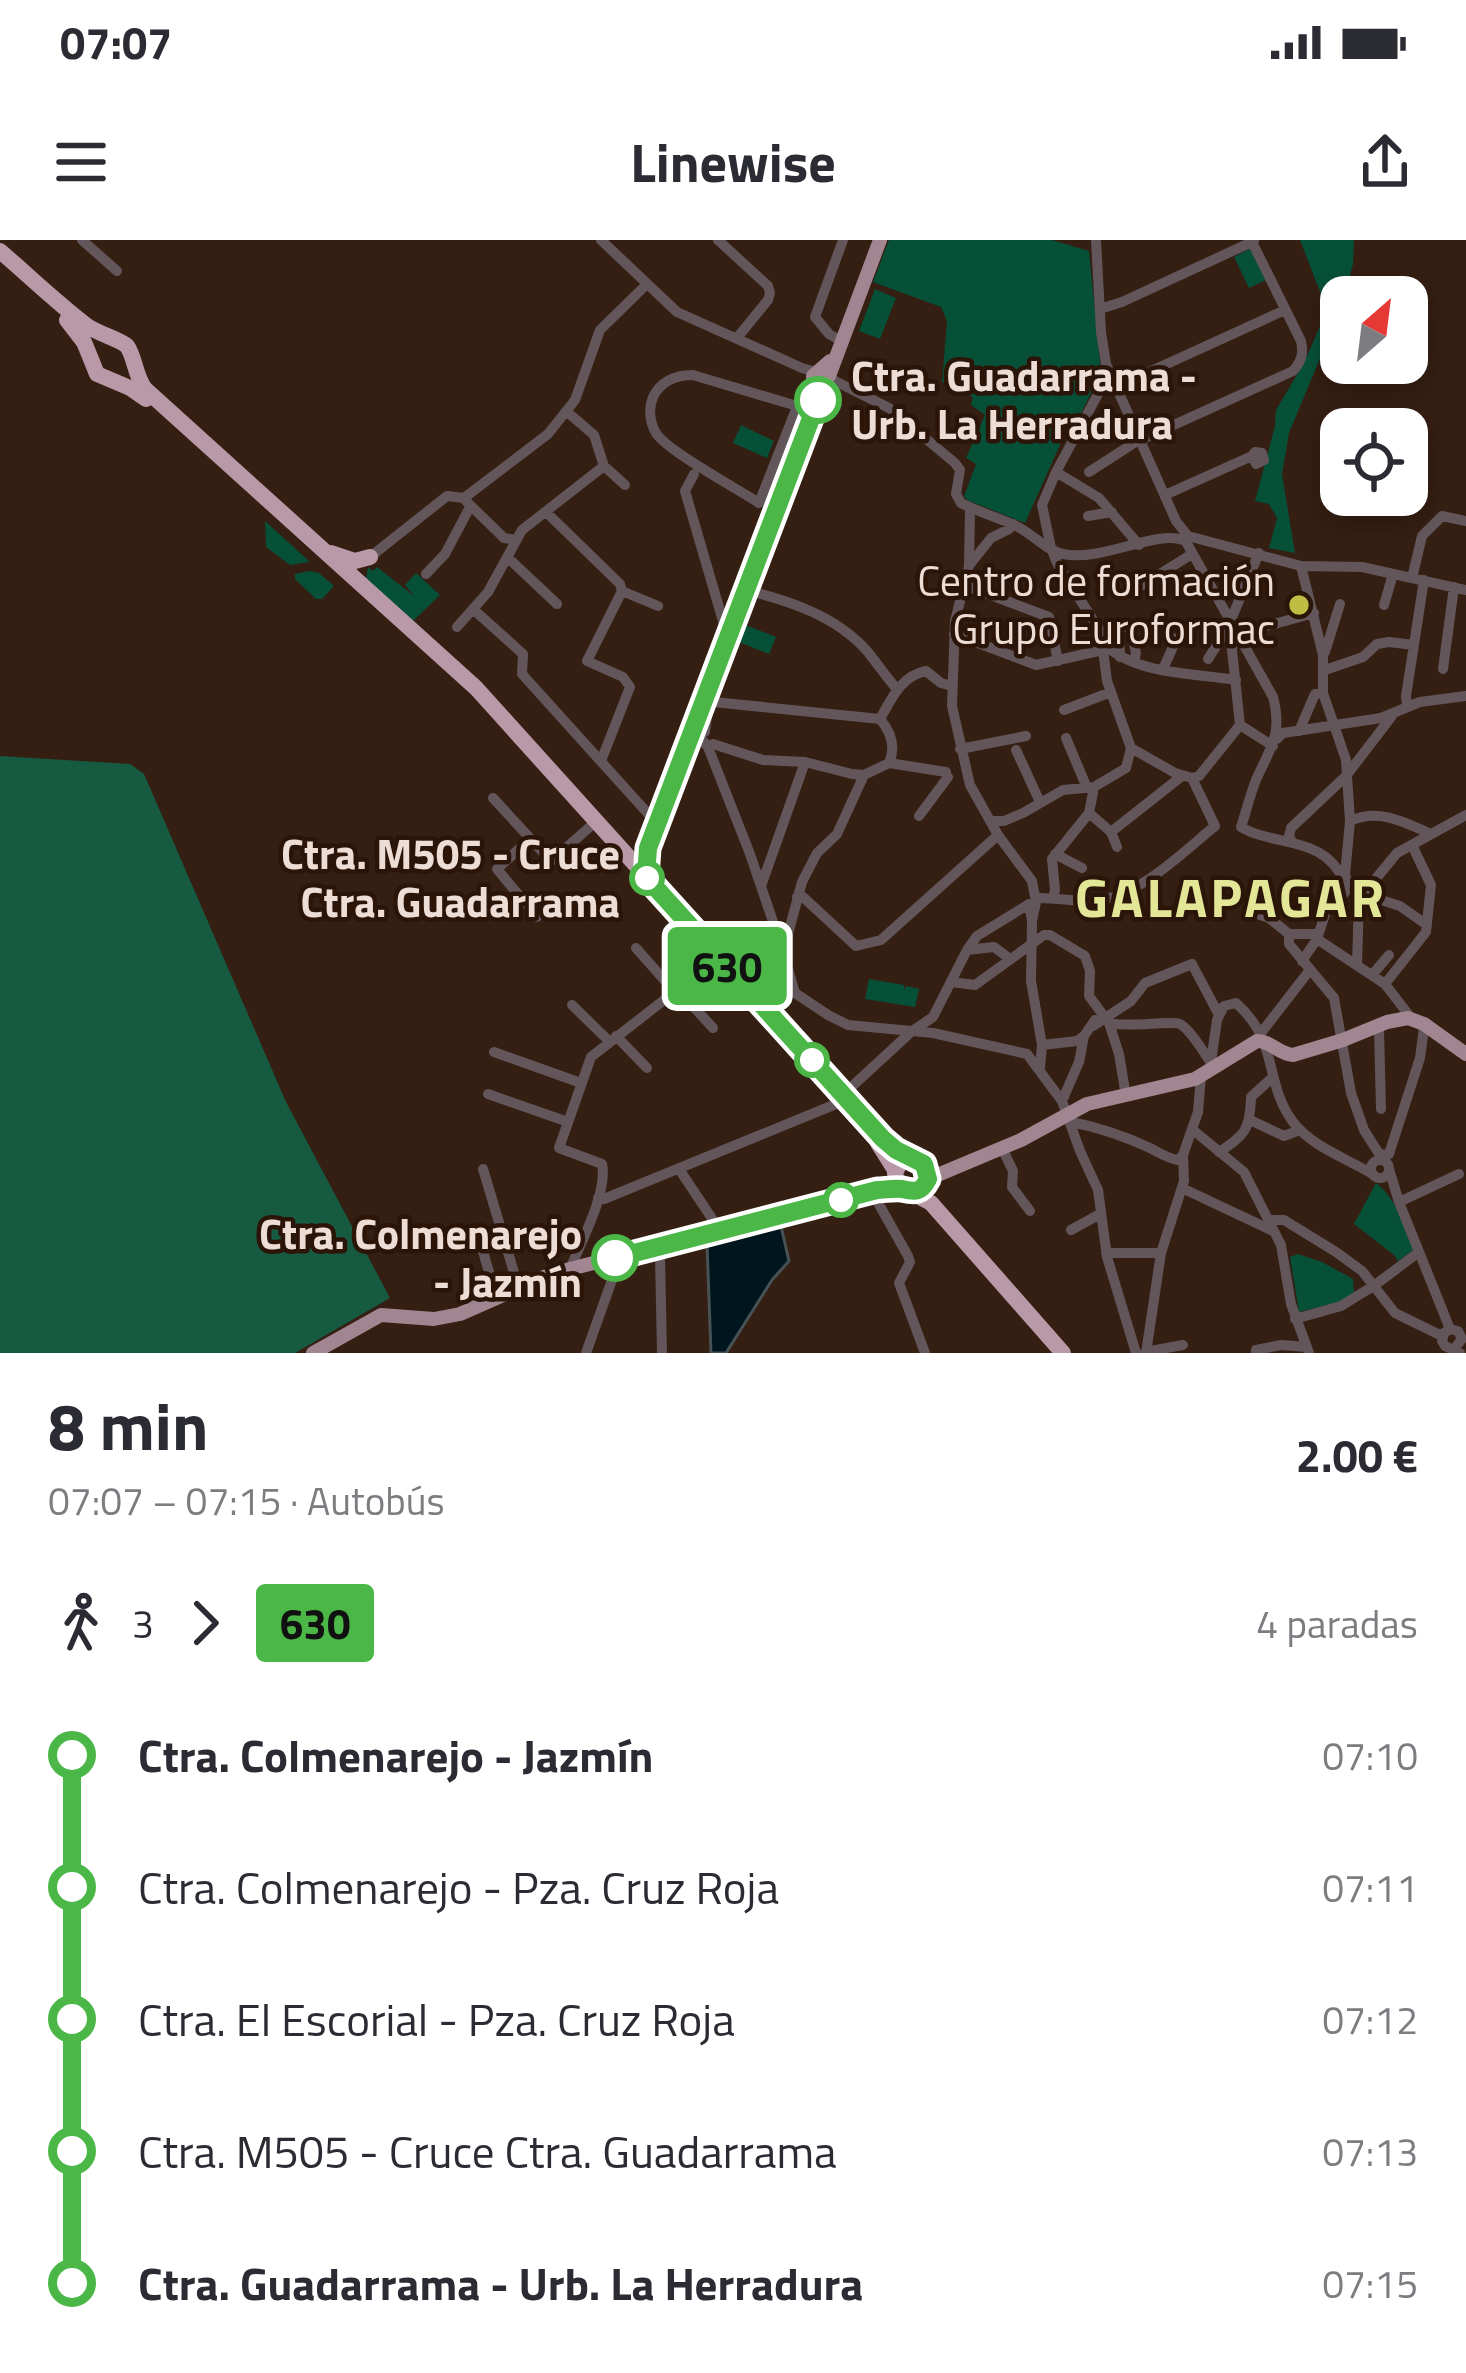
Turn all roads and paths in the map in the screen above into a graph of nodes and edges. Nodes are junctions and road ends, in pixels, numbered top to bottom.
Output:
1 (82, 240) edge
2 (601, 240) edge
3 (718, 240) edge
4 (843, 240) edge
5 (880, 240) edge
6 (1096, 240) edge
7 (1254, 241) edge
8 (2, 255) edge
9 (117, 272) dead end
10 (646, 285) junction
11 (1286, 310) junction
12 (1100, 315) junction
13 (737, 338) junction
14 (107, 339) junction
15 (839, 346) junction
16 (91, 356) junction
17 (131, 359) junction
18 (109, 379) junction
19 (821, 379) junction
20 (1112, 383) junction
21 (797, 406) junction
22 (566, 411) junction
23 (1140, 441) junction
24 (1252, 456) dead end
25 (604, 466) junction
26 (1055, 472) junction
27 (1089, 472) dead end
28 (694, 474) dead end
29 (626, 485) dead end
30 (1165, 495) junction
31 (467, 502) junction
32 (970, 508) junction
33 (546, 512) junction
34 (1112, 512) junction
35 (1088, 516) dead end
36 (1466, 521) edge
37 (1013, 524) junction
38 (300, 530) junction
39 (1183, 536) junction
40 (516, 540) junction
41 (1139, 544) junction
42 (1051, 548) junction
43 (1192, 554) junction
44 (1259, 554) junction
45 (370, 557) junction
46 (507, 557) junction
47 (969, 566) junction
48 (1301, 566) junction
49 (426, 574) dead end
50 (1393, 574) junction
51 (1418, 579) junction
52 (964, 585) junction
53 (1139, 587) dead end
54 (1460, 588) edge
55 (746, 590) junction
56 (622, 591) junction
57 (557, 604) dead end
58 (1340, 604) dead end
59 (1384, 605) dead end
60 (658, 606) dead end
61 (387, 609) junction
62 (474, 610) junction
63 (1314, 613) junction
64 (1233, 626) junction
65 (457, 627) dead end
66 (731, 631) junction
67 (954, 634) junction
68 (1165, 634) dead end
69 (1414, 645) junction
70 (1110, 654) junction
71 (1323, 655) junction
72 (1208, 659) dead end
73 (1058, 661) junction
74 (1134, 662) junction
75 (1345, 664) junction
76 (1162, 669) junction
77 (1443, 669) dead end
78 (1325, 670) junction
79 (1356, 675) dead end
80 (1236, 680) junction
81 (952, 686) junction
82 (897, 689) junction
83 (1112, 692) junction
84 (1323, 693) junction
85 (1466, 696) edge
86 (704, 701) junction
87 (1407, 705) junction
88 (1064, 710) dead end
89 (1387, 716) junction
90 (880, 719) junction
91 (1240, 725) junction
92 (1334, 725) junction
93 (1298, 730) junction
94 (697, 732) junction
95 (1026, 736) dead end
96 (1066, 738) dead end
97 (1154, 742) dead end
98 (1275, 743) junction
99 (711, 746) junction
100 (1131, 748) junction
101 (1016, 750) dead end
102 (962, 754) junction
103 (1147, 757) junction
104 (602, 761) junction
105 (805, 762) junction
106 (889, 763) junction
107 (864, 775) junction
108 (946, 775) junction
109 (1187, 777) junction
110 (1343, 779) junction
111 (970, 784) junction
112 (1091, 787) junction
113 (493, 798) dead end
114 (1040, 802) junction
115 (1089, 813) junction
116 (1466, 815) edge
117 (920, 816) dead end
118 (659, 820) junction
119 (991, 821) junction
120 (1350, 821) junction
121 (592, 825) junction
122 (1215, 826) junction
123 (1241, 827) junction
124 (1111, 832) junction
125 (1431, 834) junction
126 (998, 835) junction
127 (530, 839) junction
128 (1291, 840) junction
129 (1412, 845) junction
130 (1117, 847) dead end
131 (648, 848) junction
132 (1055, 854) junction
133 (629, 858) junction
134 (1341, 866) junction
135 (1082, 868) dead end
136 (646, 877) junction
137 (761, 886) junction
138 (1351, 890) junction
139 (797, 897) junction
140 (1053, 898) junction
141 (1032, 901) junction
142 (1260, 915) dead end
143 (537, 916) dead end
144 (1427, 925) junction
145 (1033, 930) junction
146 (1289, 934) junction
147 (1318, 936) junction
148 (636, 948) dead end
149 (967, 950) junction
150 (783, 951) junction
151 (1389, 955) dead end
152 (1010, 959) junction
153 (714, 961) junction
154 (1357, 965) junction
155 (1305, 966) junction
156 (1372, 975) junction
157 (791, 979) junction
158 (951, 982) junction
159 (1385, 984) junction
160 (676, 990) junction
161 (780, 991) junction
162 (795, 992) junction
163 (572, 1005) dead end
164 (763, 1005) junction
165 (1219, 1015) junction
166 (933, 1017) junction
167 (1408, 1018) junction
168 (1098, 1023) junction
169 (713, 1028) dead end
170 (1377, 1030) junction
171 (1430, 1030) junction
172 (914, 1033) junction
173 (933, 1033) junction
174 (1263, 1037) junction
175 (613, 1039) junction
176 (1343, 1040) junction
177 (1042, 1045) junction
178 (494, 1052) dead end
179 (1466, 1054) edge
180 (1290, 1055) junction
181 (1212, 1064) junction
182 (647, 1069) dead end
183 (1040, 1071) junction
184 (1273, 1071) junction
185 (1201, 1076) junction
186 (581, 1083) junction
187 (488, 1094) dead end
188 (1126, 1096) junction
189 (844, 1099) junction
190 (1381, 1109) dead end
191 (1067, 1112) junction
192 (1250, 1120) junction
193 (568, 1122) junction
194 (1193, 1130) junction
195 (1300, 1130) junction
196 (1240, 1141) junction
197 (1002, 1148) junction
198 (1219, 1152) junction
199 (1183, 1155) junction
200 (1383, 1165) junction
201 (483, 1169) dead end
202 (679, 1169) junction
203 (1244, 1172) junction
204 (1459, 1174) dead end
205 (915, 1176) junction
206 (1182, 1188) junction
207 (874, 1191) junction
208 (598, 1198) junction
209 (1400, 1202) junction
210 (1030, 1211) dead end
211 (1100, 1214) junction
212 (1271, 1226) junction
213 (1071, 1230) dead end
214 (721, 1232) junction
215 (479, 1238) dead end
216 (657, 1248) junction
217 (1419, 1252) junction
218 (1106, 1253) junction
219 (1161, 1253) junction
220 (615, 1258) junction
221 (570, 1269) junction
222 (1375, 1285) junction
223 (519, 1288) junction
224 (497, 1299) junction
225 (1295, 1319) junction
226 (1446, 1333) junction
227 (1183, 1345) dead end
228 (1460, 1348) edge
229 (1308, 1350) edge
230 (1141, 1352) edge
231 (313, 1353) edge
232 (586, 1353) edge
233 (662, 1353) edge
234 (925, 1353) edge
235 (1067, 1353) edge
236 (1256, 1353) edge

1 - 9 street
2 - 10 street
3 - 13 street
4 - 15 street
5 - 15 main road
6 - 12 street
7 - 11 street
7 - 12 street
8 - 14 highway
8 - 16 highway
10 - 13 street
10 - 22 street
11 - 20 street
11 - 23 street
12 - 20 street
13 - 19 street
14 - 16 highway
14 - 17 highway
15 - 19 main road
16 - 18 highway
17 - 18 highway
17 - 38 highway
18 - 121 highway
19 - 21 street
19 - 32 street
19 - 55 main road
20 - 23 street
20 - 26 street
21 - 21 street
22 - 25 street
22 - 31 street
23 - 27 street
23 - 30 street
24 - 30 street
25 - 29 street
25 - 33 street
26 - 34 street
26 - 42 street
28 - 66 street
30 - 39 street
31 - 40 street
31 - 45 street
31 - 49 street
32 - 37 street
32 - 47 street
33 - 40 street
33 - 56 street
34 - 35 street
34 - 41 street
36 - 51 street
37 - 42 street
37 - 47 street
38 - 45 highway
38 - 61 highway
39 - 41 street
39 - 43 street
39 - 44 street
40 - 46 street
41 - 42 street
42 - 70 street
43 - 53 street
43 - 64 street
44 - 48 street
44 - 64 street
45 - 61 highway
46 - 57 street
46 - 62 street
47 - 52 street
48 - 50 street
48 - 63 street
50 - 51 street
50 - 59 street
51 - 54 street
51 - 69 street
52 - 67 street
52 - 73 street
54 - 77 street
55 - 66 main road
55 - 82 street
56 - 60 street
56 - 104 street
58 - 71 street
61 - 133 highway
62 - 65 street
62 - 104 street
63 - 64 street
63 - 71 street
64 - 72 street
64 - 80 street
64 - 98 street
66 - 86 main road
67 - 73 street
67 - 81 street
68 - 76 street
69 - 75 street
69 - 87 street
70 - 73 street
70 - 74 street
70 - 74 street
70 - 83 street
71 - 78 street
74 - 76 street
75 - 78 street
75 - 79 street
76 - 80 street
78 - 84 street
80 - 91 street
81 - 82 street
81 - 102 street
82 - 90 street
83 - 88 street
83 - 100 street
84 - 92 street
84 - 93 street
85 - 87 street
86 - 90 street
86 - 94 main road
87 - 89 street
89 - 92 street
89 - 110 street
90 - 106 street
91 - 98 street
91 - 109 street
92 - 93 street
92 - 110 street
93 - 98 street
94 - 99 street
94 - 118 main road
95 - 102 street
96 - 112 street
97 - 103 street
98 - 123 street
99 - 105 street
99 - 137 street
100 - 103 street
100 - 112 street
101 - 114 street
102 - 108 street
102 - 111 street
103 - 109 street
104 - 118 street
105 - 107 street
105 - 137 street
106 - 107 street
106 - 108 street
107 - 139 street
108 - 111 street
108 - 117 street
109 - 122 street
109 - 124 street
110 - 120 street
110 - 128 street
111 - 119 street
112 - 114 street
112 - 115 street
113 - 127 street
114 - 119 street
115 - 124 street
115 - 132 street
116 - 125 street
118 - 131 main road
119 - 126 street
120 - 125 street
120 - 134 street
121 - 127 street
121 - 153 highway
122 - 123 street
122 - 140 street
123 - 128 street
124 - 130 street
125 - 129 street
126 - 139 street
126 - 141 street
127 - 143 street
128 - 134 street
129 - 138 street
129 - 144 street
131 - 133 highway
131 - 136 highway
132 - 135 street
132 - 140 street
133 - 136 highway
134 - 138 street
136 - 164 highway
137 - 150 street
138 - 144 street
138 - 147 street
138 - 154 street
139 - 150 street
140 - 141 street
141 - 145 street
141 - 149 street
142 - 146 street
144 - 159 street
145 - 152 street
145 - 168 street
145 - 177 street
146 - 147 street
146 - 155 street
147 - 154 street
147 - 155 street
148 - 160 street
149 - 152 street
149 - 158 street
150 - 157 street
151 - 156 street
152 - 158 street
153 - 160 street
153 - 189 highway
154 - 156 street
155 - 174 street
155 - 176 street
156 - 159 street
157 - 161 street
157 - 162 street
158 - 166 street
159 - 167 street
160 - 169 street
160 - 175 street
161 - 162 street
161 - 164 street
162 - 172 street
163 - 175 street
164 - 189 highway
165 - 168 street
165 - 174 street
165 - 181 street
166 - 172 street
166 - 173 street
167 - 170 street
167 - 170 main road
167 - 171 main road
168 - 177 street
168 - 181 street
168 - 188 street
168 - 191 street
170 - 171 main road
170 - 176 main road
170 - 190 street
171 - 179 main road
171 - 200 street
172 - 173 street
172 - 189 street
173 - 183 street
174 - 180 main road
174 - 181 main road
174 - 184 street
175 - 182 street
175 - 186 street
176 - 180 main road
176 - 200 street
177 - 183 street
178 - 186 street
180 - 184 street
181 - 185 main road
183 - 191 street
184 - 192 street
184 - 195 street
185 - 188 main road
185 - 194 street
186 - 193 street
187 - 193 street
188 - 191 main road
189 - 202 street
189 - 205 highway
191 - 197 main road
191 - 199 street
191 - 211 street
192 - 195 street
192 - 196 street
193 - 208 street
194 - 198 street
194 - 199 street
195 - 200 street
196 - 198 street
196 - 203 street
197 - 205 main road
197 - 210 street
198 - 203 street
199 - 206 street
200 - 209 street
201 - 223 street
202 - 208 street
202 - 214 street
203 - 212 street
204 - 209 street
205 - 207 main road
205 - 235 highway
205 - 235 highway
206 - 212 street
206 - 219 street
207 - 214 main road
207 - 234 street
208 - 221 street
209 - 217 street
211 - 213 street
211 - 218 street
212 - 222 street
212 - 225 street
214 - 216 main road
215 - 224 street
216 - 220 main road
216 - 233 street
217 - 222 street
217 - 226 street
218 - 219 street
218 - 230 street
219 - 230 street
220 - 221 main road
220 - 232 street
221 - 223 main road
222 - 225 street
222 - 226 street
223 - 224 main road
224 - 231 main road
225 - 229 street
226 - 228 street
227 - 230 street
229 - 236 street

